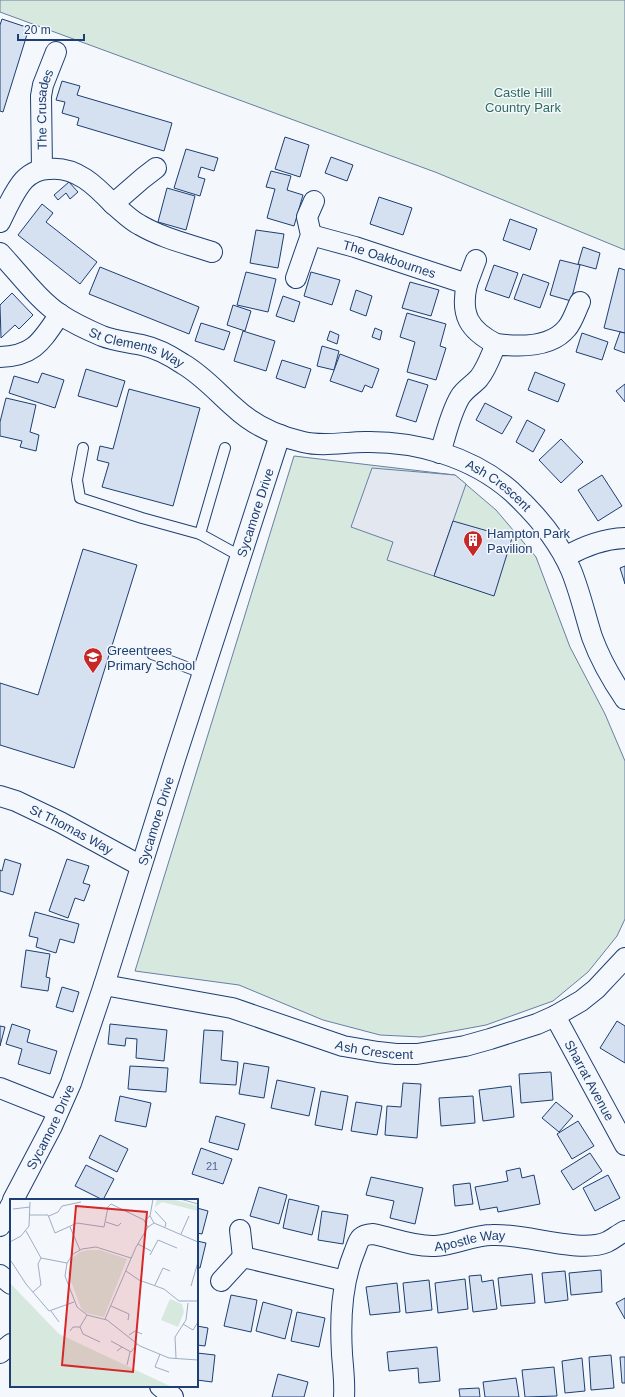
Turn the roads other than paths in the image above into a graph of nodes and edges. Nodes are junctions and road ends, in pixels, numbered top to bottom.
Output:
1 (56, 52) dead end
2 (156, 168) dead end
3 (42, 169) junction
4 (314, 201) dead end
5 (114, 204) junction
6 (0, 222) edge
7 (311, 235) junction
8 (212, 252) dead end
9 (0, 253) edge
10 (476, 260) dead end
11 (296, 278) dead end
12 (467, 284) junction
13 (580, 302) dead end
14 (60, 314) junction
15 (496, 344) junction
16 (0, 357) edge
17 (280, 435) junction
18 (83, 448) dead end
19 (225, 448) dead end
20 (440, 453) junction
21 (200, 534) junction
22 (625, 538) edge
23 (240, 556) junction
24 (565, 557) junction
25 (152, 654) dead end
26 (202, 673) junction
27 (625, 699) edge
28 (0, 796) edge
29 (141, 866) junction
30 (625, 958) edge
31 (104, 985) junction
32 (555, 1016) junction
33 (0, 1088) edge
34 (58, 1111) junction
35 (625, 1145) edge
36 (14, 1199) edge
37 (10, 1206) edge
38 (0, 1226) edge
39 (240, 1230) dead end
40 (625, 1231) edge
41 (243, 1257) junction
42 (0, 1275) edge
43 (221, 1280) dead end
44 (345, 1281) junction
45 (10, 1283) edge
46 (10, 1345) edge
47 (0, 1354) edge
48 (161, 1387) edge
49 (172, 1397) edge
50 (344, 1397) edge

1 - 3 street, The Crusades
2 - 5 street
3 - 5 street, The Crusades
3 - 6 street, The Crusades
4 - 7 street
5 - 8 street, The Crusades
7 - 11 street
7 - 12 street, The Oakbournes
9 - 14 street, St Clements Way
10 - 12 street
12 - 15 street
13 - 15 street
14 - 16 street
14 - 17 street, St Clements Way
15 - 20 street
17 - 20 street, Ash Crescent
17 - 23 street, Sycamore Drive
18 - 21 lane
19 - 21 lane
20 - 24 street, Ash Crescent
21 - 23 lane
22 - 24 street
23 - 26 street, Sycamore Drive
24 - 27 street, Ash Crescent
25 - 26 lane
26 - 29 street, Sycamore Drive
28 - 29 street, St Thomas Way
29 - 31 street, Sycamore Drive
30 - 32 street, Ash Crescent
31 - 32 street, Ash Crescent
31 - 34 street, Sycamore Drive
32 - 35 street, Sharrat Avenue
33 - 34 street
34 - 36 street, Sycamore Drive
37 - 38 street
39 - 41 street
40 - 44 street, Apostle Way
41 - 43 street
41 - 44 street
42 - 45 street
44 - 50 street, Apostle Way
46 - 47 street
48 - 49 street

